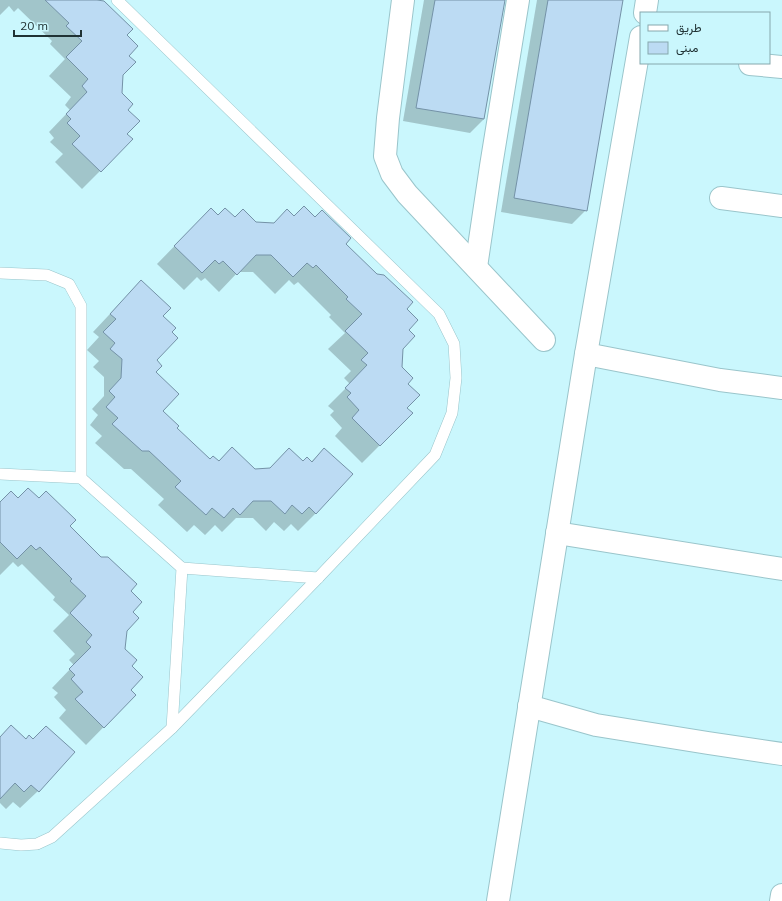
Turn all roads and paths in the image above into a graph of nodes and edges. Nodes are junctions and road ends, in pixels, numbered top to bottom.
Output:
1 (117, 0) edge
2 (403, 0) edge
3 (518, 0) edge
4 (648, 0) edge
5 (645, 12) edge
6 (640, 43) edge
7 (750, 64) dead end
8 (782, 67) edge
9 (721, 198) dead end
10 (782, 206) edge
11 (476, 267) junction
12 (0, 273) edge
13 (544, 340) dead end
14 (586, 354) junction
15 (782, 388) edge
16 (0, 474) edge
17 (81, 478) junction
18 (557, 533) junction
19 (182, 568) junction
20 (782, 569) edge
21 (318, 578) junction
22 (529, 706) junction
23 (172, 728) junction
24 (782, 754) edge
25 (0, 843) edge
26 (782, 895) edge
27 (498, 901) edge
28 (781, 901) edge

1 - 21 lane
2 - 11 street
3 - 11 street
4 - 5 street
6 - 14 street
7 - 8 street
9 - 10 street
11 - 13 street
12 - 17 lane
14 - 15 street
14 - 18 street
16 - 17 lane
17 - 19 lane
18 - 20 street
18 - 22 street
19 - 21 lane
19 - 23 lane
21 - 23 lane
22 - 24 street
22 - 27 street
23 - 25 lane
26 - 28 street

